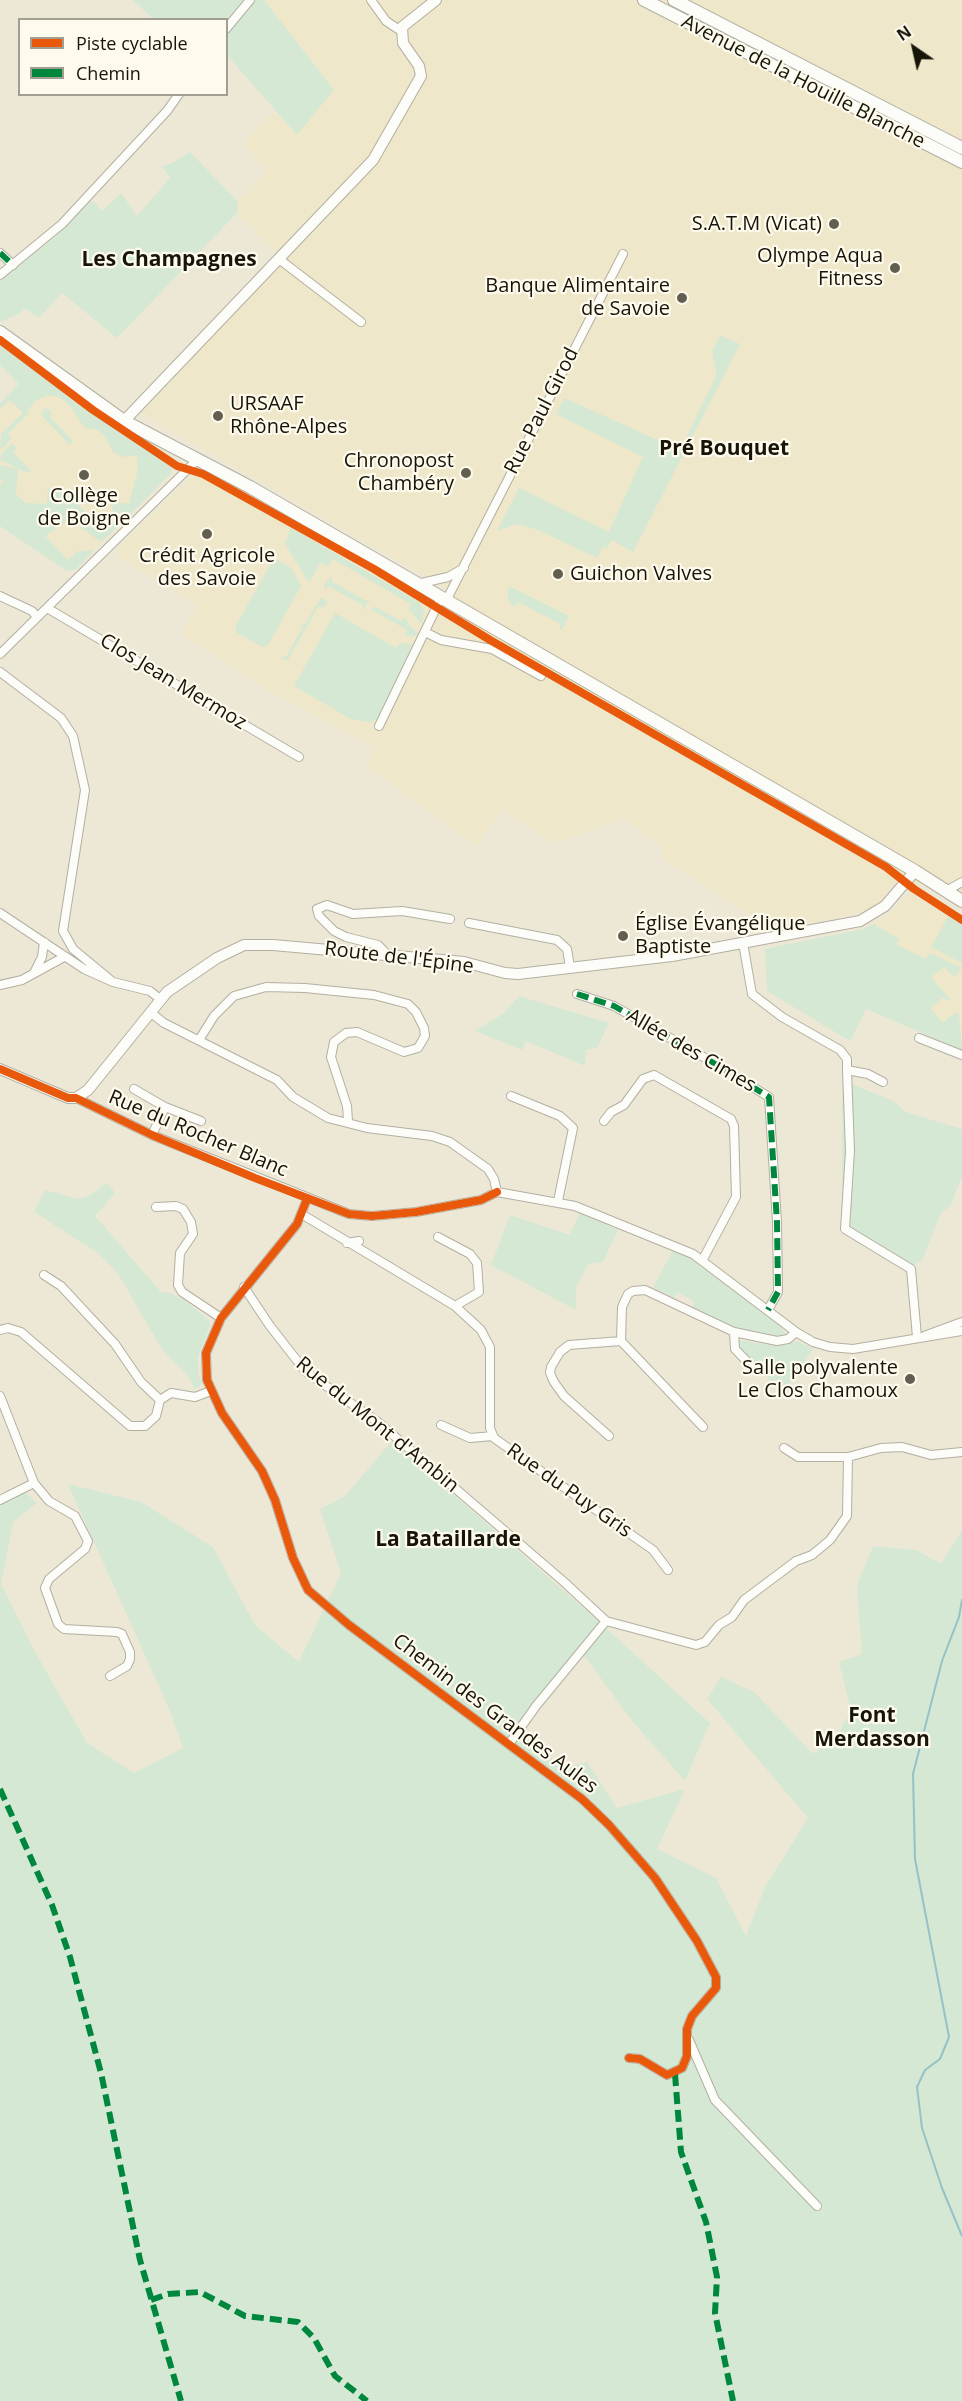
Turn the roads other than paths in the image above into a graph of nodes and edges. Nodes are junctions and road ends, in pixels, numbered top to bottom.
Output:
1 (250, 0) edge
2 (371, 0) edge
3 (436, 0) edge
4 (644, 0) edge
5 (674, 0) edge
6 (228, 27) edge
7 (401, 31) junction
8 (178, 96) edge
9 (962, 148) edge
10 (962, 162) edge
11 (0, 253) edge
12 (623, 254) dead end
13 (279, 259) junction
14 (13, 265) junction
15 (0, 275) edge
16 (361, 322) dead end
17 (0, 332) edge
18 (124, 421) junction
19 (198, 459) junction
20 (464, 568) junction
21 (417, 584) junction
22 (0, 596) edge
23 (443, 599) junction
24 (47, 608) junction
25 (38, 617) junction
26 (425, 632) junction
27 (0, 654) edge
28 (0, 672) edge
29 (541, 676) dead end
30 (379, 726) dead end
31 (299, 757) dead end
32 (915, 871) junction
33 (962, 882) edge
34 (946, 891) junction
35 (962, 901) edge
36 (0, 913) edge
37 (450, 919) dead end
38 (469, 923) dead end
39 (44, 942) junction
40 (743, 943) junction
41 (385, 956) junction
42 (63, 957) junction
43 (570, 967) junction
44 (33, 974) junction
45 (112, 982) junction
46 (0, 986) edge
47 (577, 994) dead end
48 (160, 999) junction
49 (150, 1012) junction
50 (919, 1038) dead end
51 (199, 1040) junction
52 (962, 1055) edge
53 (0, 1069) edge
54 (848, 1070) junction
55 (883, 1082) dead end
56 (134, 1089) dead end
57 (511, 1096) dead end
58 (76, 1098) junction
59 (165, 1107) junction
60 (201, 1121) dead end
61 (348, 1121) junction
62 (604, 1121) dead end
63 (152, 1135) junction
64 (497, 1192) junction
65 (307, 1199) junction
66 (558, 1201) junction
67 (156, 1207) dead end
68 (303, 1215) junction
69 (438, 1237) dead end
70 (359, 1241) dead end
71 (347, 1243) junction
72 (703, 1259) junction
73 (44, 1275) dead end
74 (244, 1287) junction
75 (455, 1306) junction
76 (768, 1310) junction
77 (222, 1318) junction
78 (962, 1322) edge
79 (0, 1330) edge
80 (962, 1331) edge
81 (734, 1332) junction
82 (796, 1332) junction
83 (920, 1337) junction
84 (621, 1341) junction
85 (754, 1369) dead end
86 (211, 1391) junction
87 (0, 1396) edge
88 (160, 1400) junction
89 (3, 1409) edge
90 (441, 1425) dead end
91 (703, 1427) dead end
92 (493, 1436) junction
93 (609, 1436) dead end
94 (784, 1448) dead end
95 (962, 1452) edge
96 (848, 1457) junction
97 (34, 1483) junction
98 (0, 1500) edge
99 (668, 1570) dead end
100 (606, 1621) junction
101 (110, 1676) dead end
102 (508, 1744) junction
103 (687, 2035) junction
104 (629, 2058) dead end
105 (817, 2206) dead end

1 - 6 street
2 - 7 street
3 - 7 street
4 - 10 main road, Avenue de la Houille Blanche
5 - 9 main road, Avenue de la Houille Blanche
7 - 13 street
8 - 14 street
11 - 14 street
12 - 20 street, Rue Paul Girod
13 - 16 street
13 - 18 street
14 - 15 street
17 - 18 main road
18 - 19 main road
19 - 21 main road
19 - 24 street
20 - 21 street
20 - 23 street, Rue Paul Girod
21 - 23 main road
22 - 25 street
23 - 26 street, Rue Paul Girod
23 - 32 main road
24 - 25 street
24 - 31 street, Clos Jean Mermoz
25 - 27 street
26 - 29 street
26 - 30 street, Rue Paul Girod
28 - 45 street
32 - 34 main road
32 - 40 street, Route de l'Épine
33 - 34 street
34 - 35 main road
36 - 39 street
37 - 41 street
38 - 43 street
39 - 42 street
39 - 44 street
40 - 43 street, Route de l'Épine
40 - 54 street
41 - 43 street, Route de l'Épine
41 - 48 street, Route de l'Épine
42 - 44 street
42 - 45 street
44 - 46 street
45 - 48 street
47 - 76 street, Allée des Cimes
48 - 49 street, Route de l'Épine
49 - 51 street
49 - 58 street, Route de l'Épine
50 - 52 street
51 - 61 street
51 - 61 street
53 - 58 street
54 - 55 street
54 - 83 street
56 - 59 street
57 - 66 street
58 - 63 street, Rue du Rocher Blanc
59 - 60 street
59 - 63 street
61 - 64 street
62 - 72 street
63 - 65 street, Rue du Rocher Blanc
64 - 65 street, Rue du Rocher Blanc
64 - 66 street
65 - 68 street
66 - 72 street
67 - 77 street
68 - 71 street, Rue du Puy Gris
68 - 74 street, Chemin des Grandes Aules
69 - 75 street
70 - 71 street
71 - 75 street, Rue du Puy Gris
72 - 76 street
73 - 88 street
74 - 77 street, Chemin des Grandes Aules
74 - 100 street, Rue du Mont d'Ambin
75 - 92 street, Rue du Puy Gris
76 - 82 street
77 - 86 street, Chemin des Grandes Aules
78 - 83 street
79 - 88 street
80 - 83 street
81 - 82 street
81 - 84 street
81 - 85 street
82 - 83 street
84 - 91 street
84 - 93 street
86 - 88 street
86 - 102 street, Chemin des Grandes Aules
87 - 89 street
89 - 97 street
90 - 92 street
92 - 99 street, Rue du Puy Gris
94 - 96 street
95 - 96 street
96 - 100 street
97 - 98 street
97 - 101 street
100 - 102 street
102 - 103 street, Chemin des Grandes Aules
103 - 104 street, Chemin des Grandes Aules
103 - 105 street

